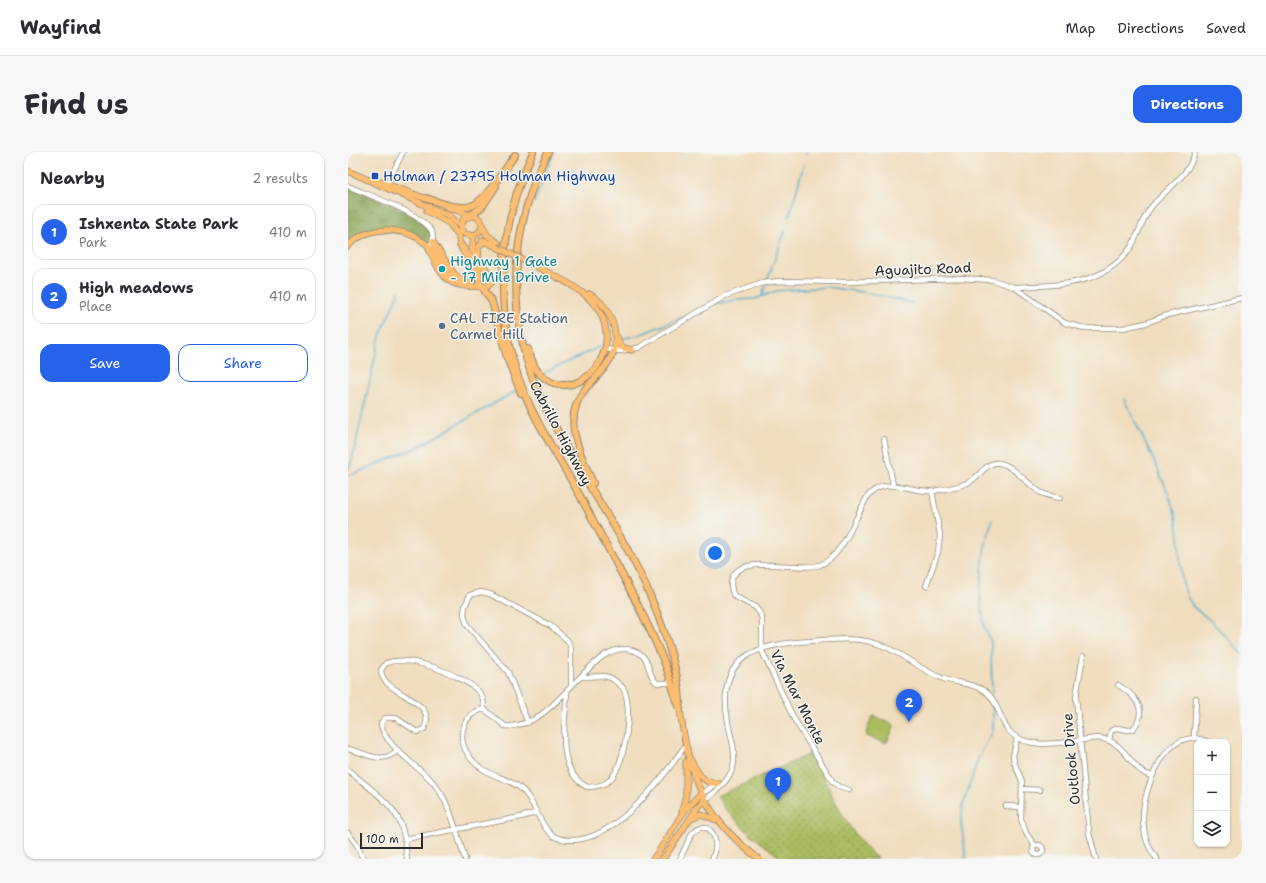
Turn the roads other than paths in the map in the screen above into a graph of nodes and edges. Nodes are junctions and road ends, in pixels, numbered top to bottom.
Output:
1 (403, 152) edge
2 (533, 152) edge
3 (548, 152) edge
4 (1196, 152) edge
5 (516, 153) edge
6 (348, 172) edge
7 (360, 177) junction
8 (387, 184) junction
9 (348, 186) edge
10 (426, 198) junction
11 (416, 202) junction
12 (471, 215) junction
13 (482, 223) junction
14 (461, 228) junction
15 (475, 236) junction
16 (460, 241) junction
17 (485, 241) junction
18 (430, 244) junction
19 (497, 245) junction
20 (348, 246) edge
21 (480, 264) junction
22 (482, 286) junction
23 (1014, 287) junction
24 (581, 291) junction
25 (1242, 298) edge
26 (518, 317) junction
27 (615, 330) junction
28 (605, 350) junction
29 (632, 350) junction
30 (614, 351) junction
31 (534, 414) junction
32 (884, 439) dead end
33 (893, 485) junction
34 (932, 491) junction
35 (1060, 498) dead end
36 (599, 500) junction
37 (926, 586) dead end
38 (761, 648) junction
39 (1083, 656) dead end
40 (581, 677) junction
41 (671, 683) junction
42 (1118, 685) dead end
43 (571, 686) junction
44 (567, 693) junction
45 (1196, 698) dead end
46 (484, 709) junction
47 (680, 709) junction
48 (528, 724) junction
49 (1016, 738) junction
50 (1194, 738) junction
51 (1198, 739) edge
52 (1079, 740) junction
53 (1109, 740) junction
54 (685, 746) junction
55 (348, 749) edge
56 (398, 750) junction
57 (686, 754) junction
58 (348, 770) edge
59 (1151, 776) junction
60 (721, 782) junction
61 (1022, 789) junction
62 (849, 790) dead end
63 (1040, 790) dead end
64 (701, 794) junction
65 (705, 800) junction
66 (1006, 806) dead end
67 (1020, 807) junction
68 (535, 813) junction
69 (629, 819) dead end
70 (679, 820) junction
71 (718, 821) junction
72 (687, 822) junction
73 (619, 827) dead end
74 (457, 829) junction
75 (348, 833) edge
76 (610, 833) dead end
77 (405, 839) junction
78 (597, 840) dead end
79 (1035, 846) dead end
80 (362, 859) edge
81 (407, 859) edge
82 (465, 859) edge
83 (653, 859) edge
84 (663, 859) edge
85 (680, 859) edge
86 (712, 859) edge
87 (759, 859) edge
88 (1096, 859) edge
89 (1157, 859) edge

1 - 8 street
2 - 31 highway, Cabrillo Highway
3 - 26 highway, Cabrillo Highway
4 - 23 street
5 - 10 highway
5 - 12 highway
6 - 7 main road
7 - 8 main road
7 - 11 main road
8 - 10 main road
9 - 18 street
10 - 12 main road
11 - 14 main road
11 - 16 main road
12 - 13 main road
12 - 14 main road
13 - 15 main road
13 - 19 main road
14 - 15 main road
14 - 16 main road
15 - 17 main road
15 - 21 main road
16 - 18 main road
16 - 22 highway
17 - 19 main road
17 - 21 main road
18 - 20 main road
18 - 22 main road
19 - 24 main road, bridge
21 - 22 main road
22 - 31 highway
23 - 25 street, Aguajito Road
23 - 29 street, Aguajito Road
24 - 27 main road
24 - 28 main road
26 - 28 highway
26 - 36 highway, Cabrillo Highway
27 - 29 main road
27 - 30 main road
28 - 30 street, Aguajito Road
29 - 30 street, Aguajito Road
30 - 36 highway
31 - 41 highway, Cabrillo Highway
32 - 33 street
33 - 34 street, Via Mar Monte
33 - 38 street, Via Mar Monte
34 - 35 street, Via Mar Monte
34 - 37 street
36 - 47 highway, Cabrillo Highway
38 - 49 street
38 - 60 street
38 - 62 street, Via Mar Monte
39 - 52 street, Outlook Drive
40 - 41 street
40 - 43 street
40 - 44 street
41 - 47 highway, Cabrillo Highway
42 - 53 street
43 - 44 street
43 - 48 street
44 - 48 street
45 - 50 street
46 - 48 street
46 - 56 street
46 - 68 street
47 - 54 main road, Cabrillo Highway
49 - 52 street
49 - 61 street
50 - 51 street
50 - 59 street
52 - 53 street
52 - 88 street, Outlook Drive
53 - 59 street
54 - 57 main road, Cabrillo Highway
54 - 69 street
55 - 56 street
56 - 74 street
57 - 60 main road
57 - 64 main road, Cabrillo Highway
57 - 70 main road
58 - 77 street
59 - 89 street
60 - 64 street
60 - 65 street
61 - 63 street
61 - 67 street
64 - 65 main road, Cabrillo Highway
64 - 70 main road
65 - 71 main road, Cabrillo Highway
65 - 72 main road
66 - 67 street
67 - 79 street
68 - 74 street
68 - 78 street
70 - 83 main road
71 - 72 main road
71 - 87 main road, Cabrillo Highway
72 - 84 main road
73 - 76 street
74 - 77 street
74 - 82 street
75 - 80 street
77 - 81 street
85 - 86 street

